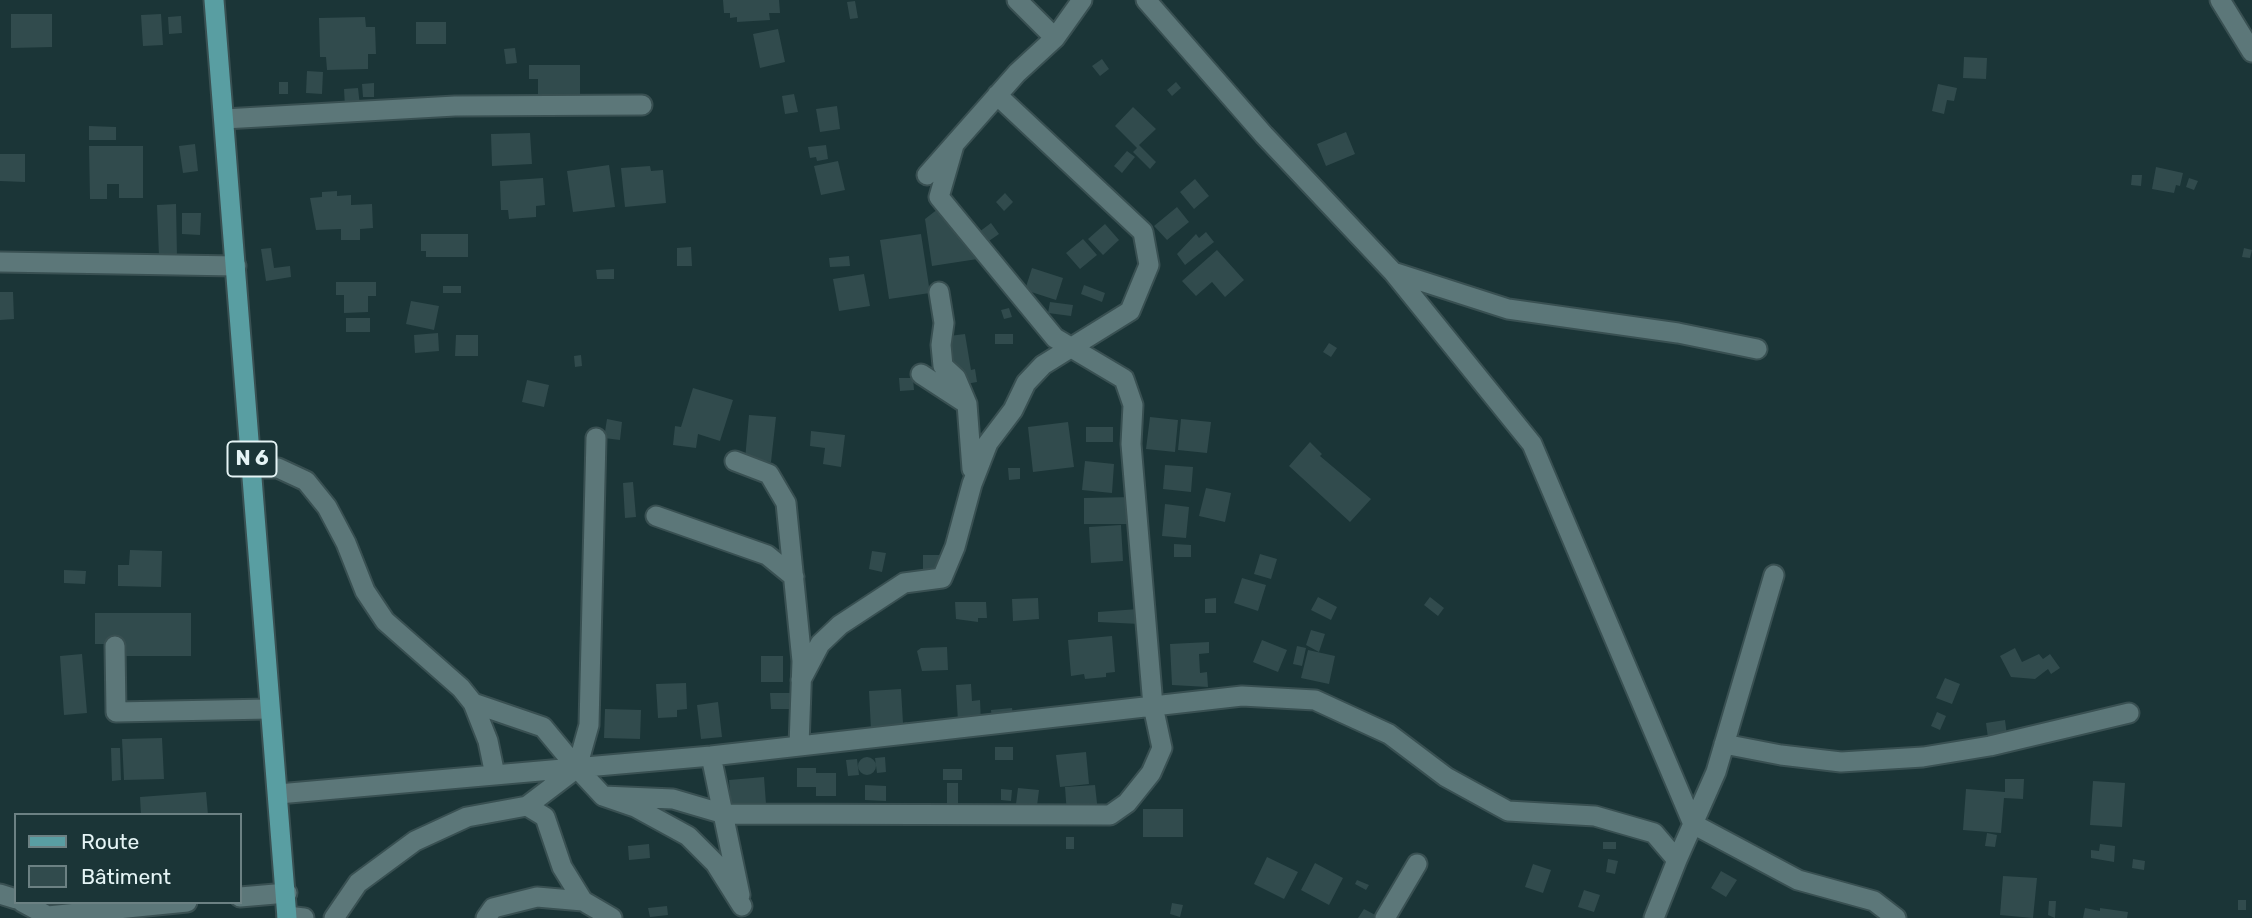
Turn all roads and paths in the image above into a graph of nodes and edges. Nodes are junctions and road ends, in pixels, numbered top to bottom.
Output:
1 (215, 0) edge
2 (1017, 0) edge
3 (1082, 0) edge
4 (2221, 0) edge
5 (1152, 4) edge
6 (1055, 38) junction
7 (2252, 52) edge
8 (997, 95) junction
9 (642, 105) dead end
10 (224, 119) junction
11 (954, 145) junction
12 (927, 175) dead end
13 (0, 262) edge
14 (236, 266) junction
15 (1393, 272) junction
16 (939, 292) dead end
17 (1072, 349) junction
18 (1757, 349) dead end
19 (921, 374) dead end
20 (967, 404) junction
21 (596, 438) dead end
22 (735, 461) dead end
23 (252, 468) junction
24 (971, 484) junction
25 (656, 516) dead end
26 (1774, 575) dead end
27 (794, 577) junction
28 (115, 646) dead end
29 (801, 680) junction
30 (473, 703) junction
31 (1153, 706) junction
32 (269, 709) junction
33 (2129, 713) dead end
34 (1724, 744) junction
35 (799, 746) junction
36 (711, 756) junction
37 (577, 768) junction
38 (495, 775) junction
39 (278, 794) junction
40 (603, 796) junction
41 (527, 806) junction
42 (724, 814) junction
43 (1693, 824) junction
44 (1677, 860) junction
45 (1417, 864) dead end
46 (287, 893) junction
47 (242, 897) edge
48 (583, 901) junction
49 (26, 904) edge
50 (167, 904) edge
51 (743, 912) edge
52 (293, 917) edge
53 (334, 918) edge
54 (486, 918) edge
55 (612, 918) edge
56 (1385, 918) edge
57 (1654, 918) edge
58 (1896, 918) edge

1 - 10 main road, N 6
2 - 6 street
3 - 6 street
4 - 7 street
5 - 15 street
6 - 8 street
8 - 11 street
8 - 17 street
9 - 10 street
10 - 14 main road, N 6
11 - 12 street
11 - 17 street
13 - 14 street
14 - 23 main road, N 6
15 - 18 street
15 - 43 street
16 - 20 street
17 - 24 street
17 - 31 street
19 - 20 street
20 - 24 street
21 - 37 street
22 - 27 street
23 - 30 street
23 - 32 main road, N 6
24 - 29 street
25 - 27 street
26 - 34 street
27 - 29 street
28 - 32 street
29 - 35 street
30 - 37 street
30 - 38 street
31 - 35 street
31 - 42 street
31 - 44 street
32 - 39 main road, N 6
33 - 34 street
34 - 43 street
35 - 36 street
36 - 37 street
36 - 42 street
37 - 38 street
37 - 40 street
37 - 41 street
38 - 39 street
39 - 46 main road, N 6
40 - 42 street
40 - 51 street
41 - 48 street
41 - 53 street
42 - 51 street
43 - 44 street
43 - 58 street
44 - 57 street
45 - 56 street
46 - 47 street
46 - 52 main road, N 6
48 - 54 street
48 - 55 street
49 - 50 street

